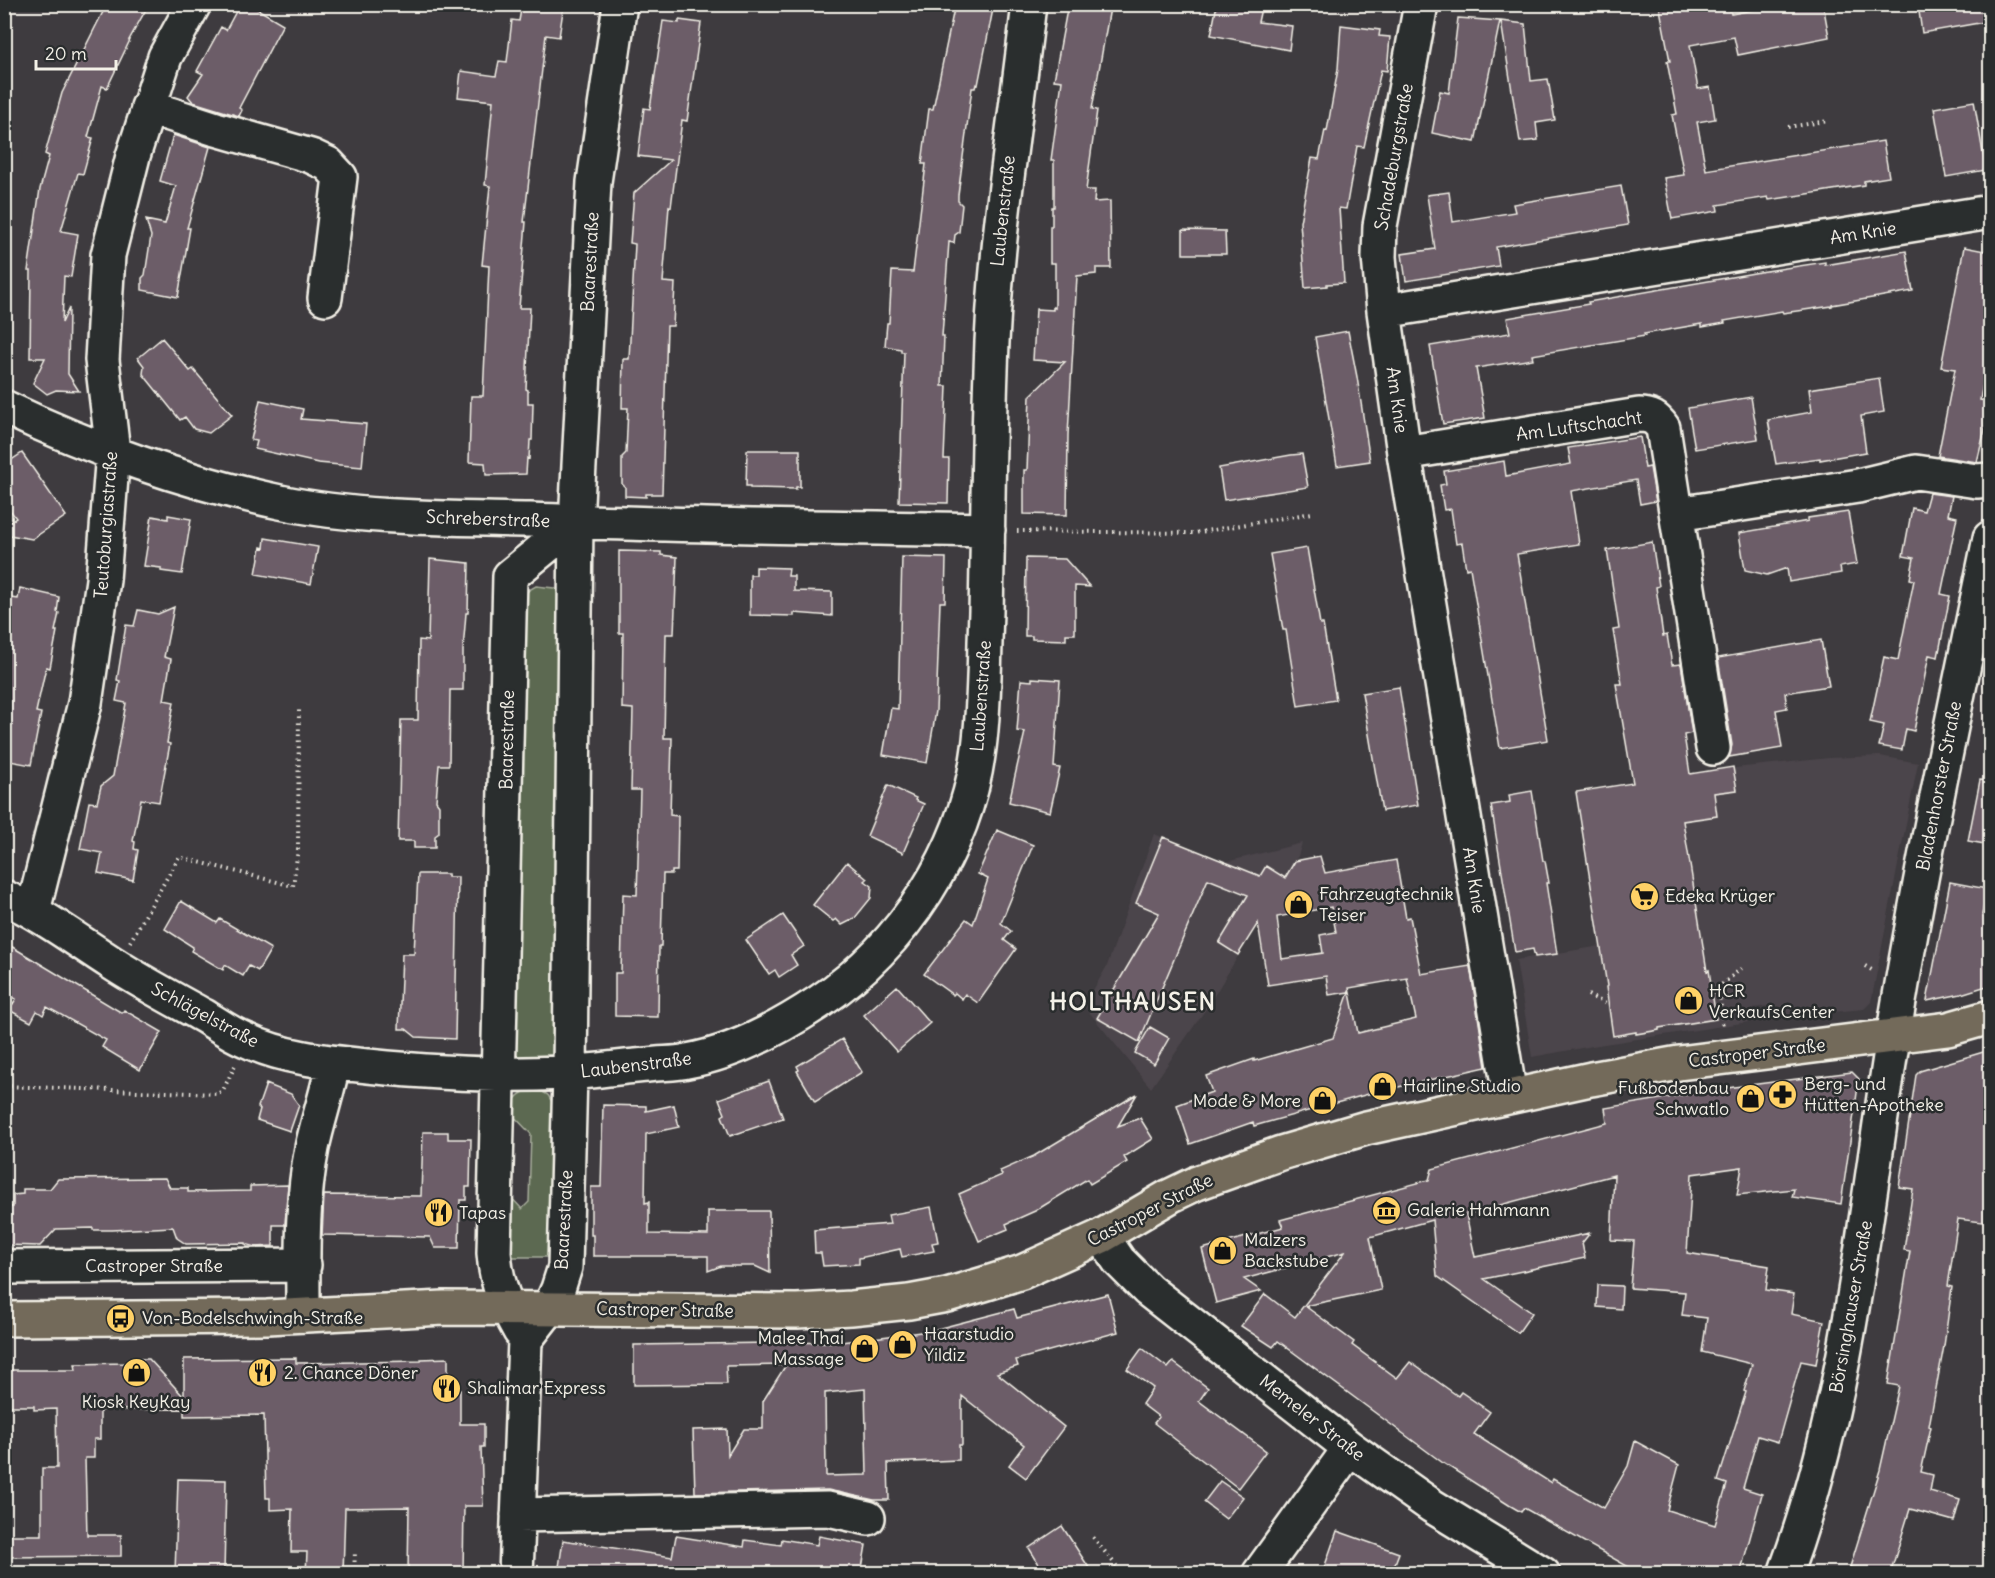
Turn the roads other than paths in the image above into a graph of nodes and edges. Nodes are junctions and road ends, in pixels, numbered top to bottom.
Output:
1 (194, 4) edge
2 (620, 4) edge
3 (1029, 4) edge
4 (1421, 4) edge
5 (148, 107) junction
6 (1990, 213) edge
7 (325, 298) dead end
8 (1384, 311) junction
9 (4, 407) edge
10 (113, 452) junction
11 (1404, 453) junction
12 (1990, 480) edge
13 (1677, 514) junction
14 (576, 522) junction
15 (988, 530) junction
16 (1990, 538) edge
17 (1713, 748) dead end
18 (19, 904) edge
19 (1990, 1017) edge
20 (1893, 1036) junction
21 (333, 1063) junction
22 (570, 1073) junction
23 (500, 1074) junction
24 (1510, 1096) junction
25 (1102, 1236) junction
26 (304, 1265) junction
27 (4, 1267) edge
28 (507, 1309) junction
29 (549, 1309) junction
30 (303, 1315) junction
31 (4, 1319) edge
32 (525, 1340) junction
33 (1350, 1448) junction
34 (518, 1515) junction
35 (868, 1518) dead end
36 (516, 1574) edge
37 (1258, 1574) edge
38 (1543, 1574) edge
39 (1785, 1574) edge

1 - 5 street, Teutoburgiastraße
2 - 14 street, Baarestraße
3 - 15 street, Laubenstraße
4 - 8 street, Schadeburgstraße
5 - 7 street
5 - 10 street, Teutoburgiastraße
6 - 8 street, Am Knie
8 - 11 street, Am Knie
9 - 10 street, Schreberstraße
10 - 14 street, Schreberstraße
10 - 18 street, Teutoburgiastraße
11 - 13 street, Am Luftschacht
11 - 24 street, Am Knie
12 - 13 street
13 - 17 street, Am Luftschacht
14 - 15 street, Schreberstraße
14 - 22 street, Baarestraße
14 - 23 street, Baarestraße
15 - 22 street, Laubenstraße
16 - 20 street, Bladenhorster Straße
18 - 21 street, Schlägelstraße
19 - 20 main road, Castroper Straße
20 - 24 main road, Castroper Straße
20 - 39 street, Börsinghauser Straße
21 - 23 street, Schlägelstraße
21 - 26 street
22 - 23 street, Laubenstraße
22 - 29 street, Baarestraße
23 - 28 street, Baarestraße
24 - 25 main road, Castroper Straße
25 - 29 main road, Castroper Straße
25 - 33 street, Memeler Straße
26 - 27 street, Castroper Straße
26 - 30 street
28 - 29 main road, Castroper Straße
28 - 30 main road, Castroper Straße
28 - 32 street, Baarestraße
29 - 32 street, Baarestraße
30 - 31 main road, Castroper Straße
32 - 34 street
33 - 37 street
33 - 38 street, Memeler Straße
34 - 35 street
34 - 36 street

